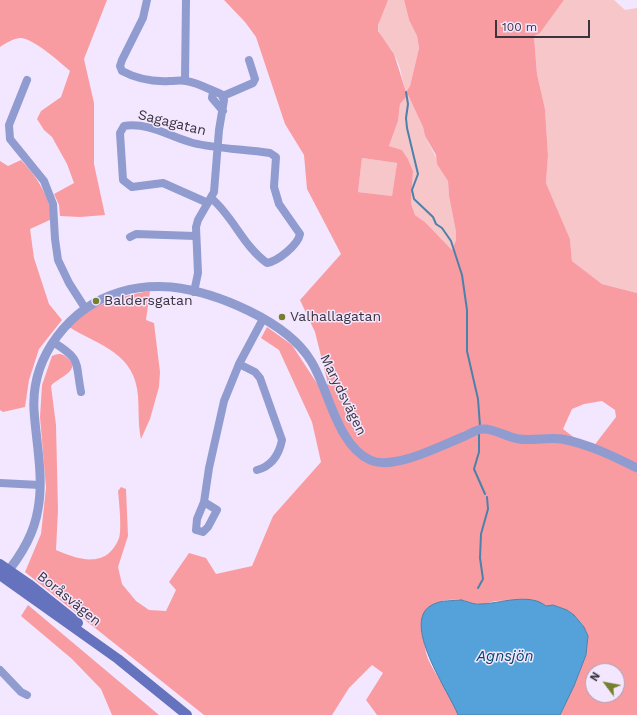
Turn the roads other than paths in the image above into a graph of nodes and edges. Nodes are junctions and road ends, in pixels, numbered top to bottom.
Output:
1 (147, 0) edge
2 (186, 0) edge
3 (249, 60) dead end
4 (27, 80) dead end
5 (185, 80) junction
6 (213, 92) junction
7 (223, 96) junction
8 (223, 111) junction
9 (217, 147) junction
10 (209, 200) junction
11 (195, 236) junction
12 (130, 238) dead end
13 (194, 292) junction
14 (85, 308) junction
15 (263, 319) junction
16 (53, 342) junction
17 (239, 364) junction
18 (81, 392) dead end
19 (637, 468) edge
20 (257, 470) dead end
21 (0, 483) edge
22 (40, 485) junction
23 (204, 502) dead end
24 (0, 564) edge
25 (3, 576) edge
26 (0, 670) edge
27 (27, 695) dead end
28 (187, 715) edge

1 - 5 street
2 - 5 street
3 - 7 street
4 - 14 street
5 - 6 street
6 - 7 street
6 - 8 street
7 - 8 street
8 - 9 street
9 - 10 street
9 - 10 street, Sagagatan
9 - 10 street
10 - 11 street
11 - 12 street
11 - 13 street
13 - 14 street, Marydsvägen
13 - 15 street, Marydsvägen
14 - 16 street, Marydsvägen
15 - 17 street
15 - 19 street, Marydsvägen
16 - 18 street
16 - 22 street, Marydsvägen
17 - 20 street
17 - 23 street
21 - 22 street
22 - 25 street, Marydsvägen
24 - 25 main road, Boråsvägen
25 - 28 main road, Boråsvägen
26 - 27 street

